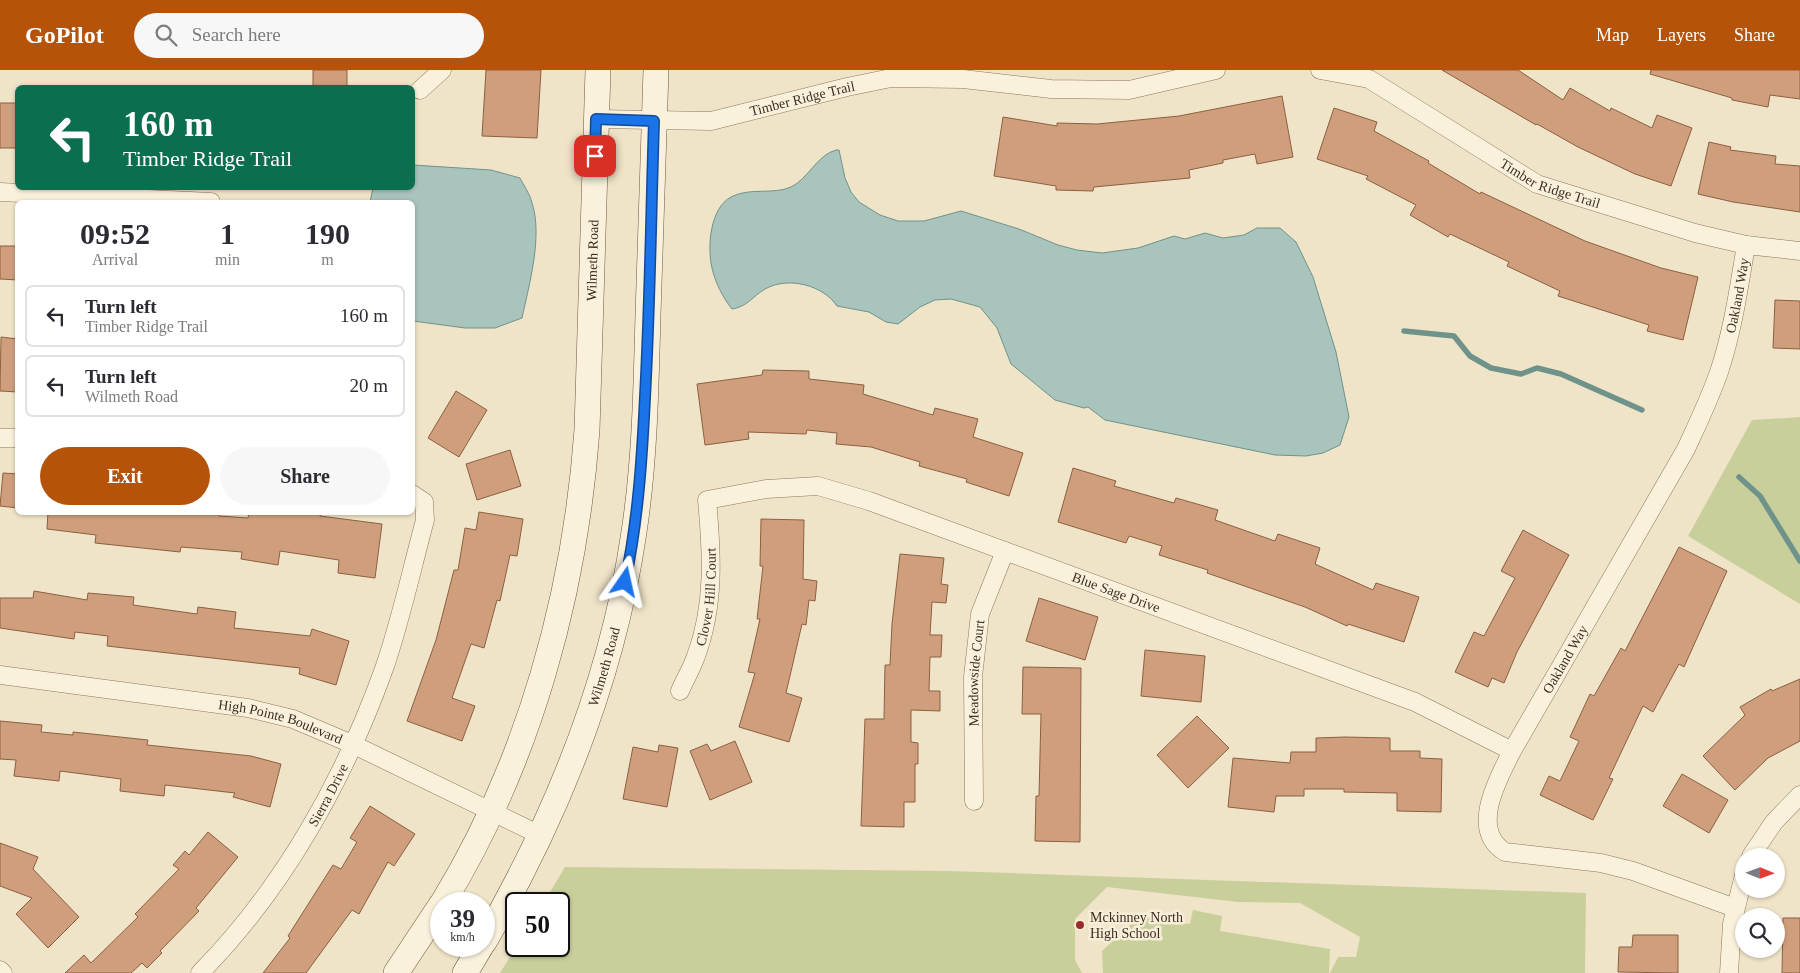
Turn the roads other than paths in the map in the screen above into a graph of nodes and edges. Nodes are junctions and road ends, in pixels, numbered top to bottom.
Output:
1 (442, 70) edge
2 (598, 70) edge
3 (656, 70) edge
4 (1216, 70) edge
5 (1320, 70) edge
6 (420, 90) dead end
7 (596, 119) junction
8 (654, 121) junction
9 (0, 192) edge
10 (169, 200) edge
11 (1746, 245) junction
12 (1800, 252) edge
13 (0, 438) edge
14 (15, 438) edge
15 (418, 498) edge
16 (708, 500) joint
17 (1005, 551) junction
18 (0, 674) edge
19 (680, 691) dead end
20 (352, 744) junction
21 (1512, 751) junction
22 (1800, 795) edge
23 (974, 801) dead end
24 (491, 811) junction
25 (540, 835) junction
26 (1757, 848) edge
27 (448, 892) edge
28 (1738, 898) edge
29 (1735, 908) junction
30 (495, 921) edge
31 (430, 922) edge
32 (474, 957) edge
33 (0, 970) edge
34 (3, 973) edge
35 (200, 973) edge
36 (396, 973) edge
37 (464, 973) edge
38 (1729, 973) edge

1 - 6 street
2 - 7 main road, Wilmeth Road
3 - 8 main road, Wilmeth Road
4 - 8 street, Timber Ridge Trail
5 - 11 street, Timber Ridge Trail
7 - 8 street, Timber Ridge Trail
7 - 24 main road, Wilmeth Road
8 - 25 main road, Wilmeth Road
9 - 10 street
11 - 12 street, Timber Ridge Trail
11 - 21 street, Oakland Way
13 - 14 street
15 - 20 street, Sierra Drive
16 - 17 street, Blue Sage Drive
16 - 19 street, Clover Hill Court
17 - 21 street, Blue Sage Drive
17 - 23 street, Meadowside Court
18 - 20 street, High Pointe Boulevard
20 - 24 street, High Pointe Boulevard
20 - 35 street, Sierra Drive
21 - 29 street, Oakland Way
22 - 26 street
24 - 25 street, High Pointe Boulevard
24 - 27 main road, Wilmeth Road
25 - 30 main road, Wilmeth Road
28 - 29 street
29 - 38 street
31 - 36 main road, Wilmeth Road
32 - 37 main road
33 - 34 street

